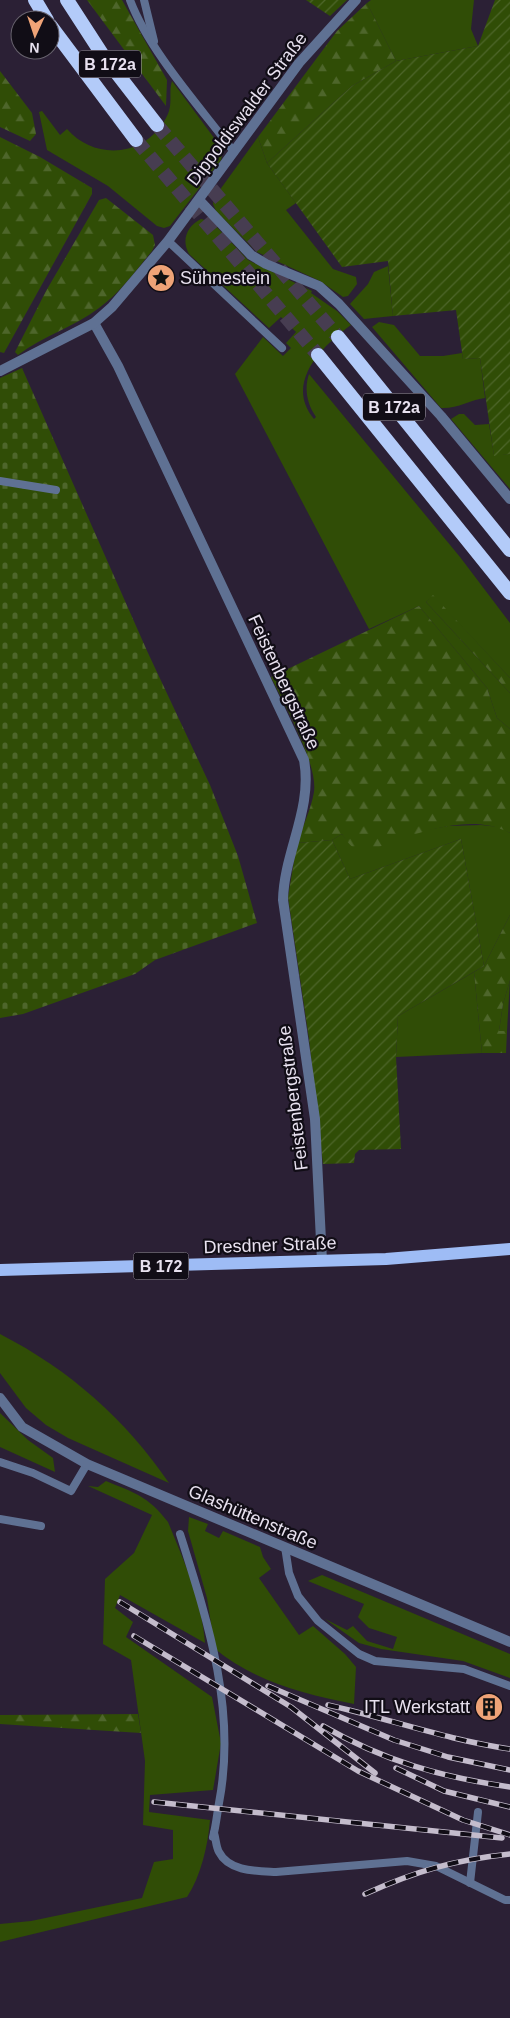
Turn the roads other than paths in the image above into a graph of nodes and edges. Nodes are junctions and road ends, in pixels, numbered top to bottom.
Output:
1 (67, 0) edge
2 (130, 0) edge
3 (144, 0) edge
4 (356, 0) edge
5 (60, 38) edge
6 (156, 48) junction
7 (157, 125) tunnel mouth
8 (136, 140) tunnel mouth
9 (234, 152) junction
10 (199, 200) junction
11 (168, 241) junction
12 (94, 322) junction
13 (338, 337) tunnel mouth
14 (282, 348) dead end
15 (318, 355) tunnel mouth
16 (0, 371) edge
17 (0, 482) edge
18 (56, 490) dead end
19 (510, 499) edge
20 (510, 550) edge
21 (510, 593) edge
22 (510, 1249) edge
23 (322, 1261) junction
24 (0, 1270) edge
25 (0, 1398) edge
26 (0, 1462) edge
27 (87, 1464) junction
28 (0, 1519) edge
29 (41, 1526) dead end
30 (180, 1534) dead end
31 (285, 1548) junction
32 (510, 1642) edge
33 (510, 1686) edge
34 (478, 1812) dead end
35 (470, 1883) junction
36 (510, 1900) edge

1 - 7 highway, B 172a
2 - 6 lane
3 - 6 lane
4 - 9 street, Dippoldiswalder Straße
5 - 8 highway, B 172a
6 - 9 lane
9 - 10 street, Dippoldiswalder Straße
10 - 11 street, Dippoldiswalder Straße
10 - 19 street
11 - 12 street, Dippoldiswalder Straße
11 - 14 lane
12 - 16 street, Dippoldiswalder Straße
12 - 23 street, Feistenbergstraße
13 - 20 highway, B 172a
15 - 21 highway, B 172a
17 - 18 lane
22 - 23 main road, Dresdner Straße / B 172
23 - 24 main road, Dresdner Straße / B 172
25 - 27 street, Glashüttenstraße
26 - 27 lane
27 - 31 street, Glashüttenstraße
28 - 29 lane
30 - 35 lane
31 - 32 street, Glashüttenstraße
31 - 33 lane
34 - 35 lane
35 - 36 lane

